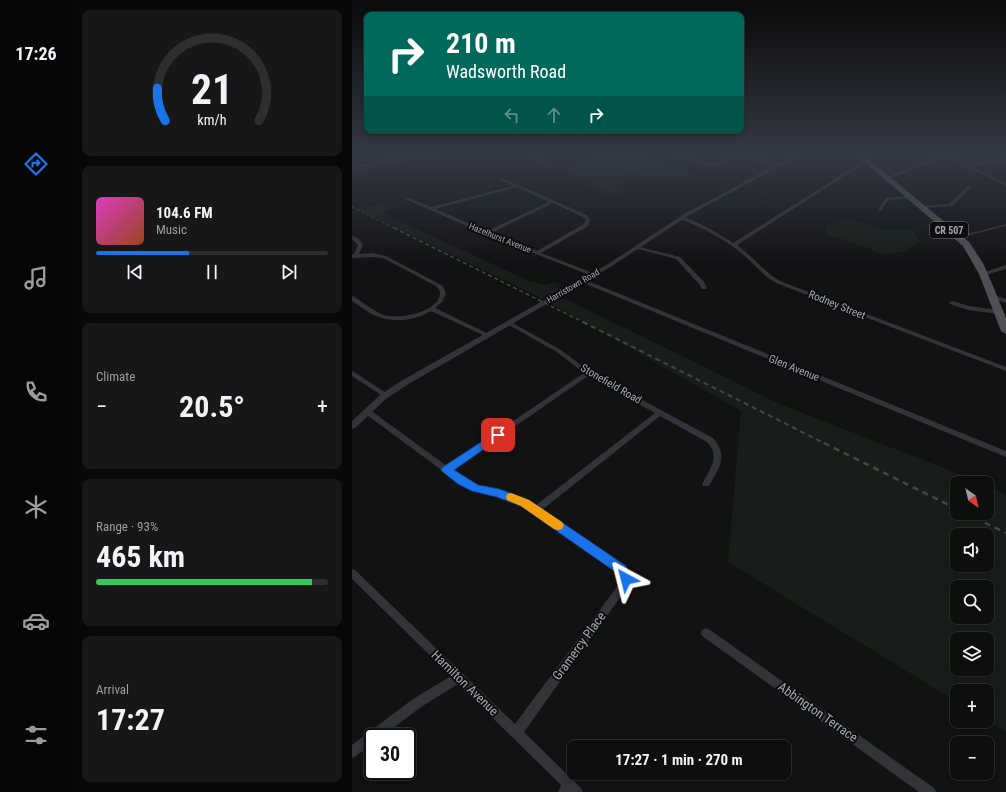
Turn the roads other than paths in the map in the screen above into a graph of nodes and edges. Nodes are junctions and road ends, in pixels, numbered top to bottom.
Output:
1 (497, 191) edge
2 (527, 191) edge
3 (732, 191) edge
4 (820, 191) edge
5 (902, 191) edge
6 (966, 191) edge
7 (910, 198) junction
8 (407, 199) dead end
9 (552, 202) junction
10 (922, 207) junction
11 (430, 209) junction
12 (881, 210) dead end
13 (681, 218) junction
14 (1006, 225) edge
15 (487, 233) junction
16 (352, 237) edge
17 (958, 237) junction
18 (733, 245) junction
19 (637, 247) junction
20 (537, 253) junction
21 (354, 255) edge
22 (1006, 267) edge
23 (982, 274) junction
24 (594, 275) junction
25 (583, 281) junction
26 (704, 288) dead end
27 (993, 297) junction
28 (352, 298) edge
29 (1006, 301) edge
30 (952, 302) dead end
31 (432, 309) junction
32 (999, 312) junction
33 (509, 323) junction
34 (1006, 331) edge
35 (487, 335) junction
36 (1006, 369) edge
37 (352, 373) edge
38 (588, 373) junction
39 (386, 395) junction
40 (368, 412) junction
41 (660, 412) junction
42 (352, 426) edge
43 (1006, 454) edge
44 (446, 470) junction
45 (706, 484) dead end
46 (536, 510) junction
47 (352, 573) edge
48 (706, 633) dead end
49 (459, 677) junction
50 (516, 733) junction
51 (352, 752) edge
52 (570, 790) edge
53 (930, 792) edge

1 - 11 street
2 - 9 street
3 - 13 street, Harristown Road
4 - 18 street
5 - 7 main road, CR 507
6 - 10 street
7 - 10 main road, CR 507
7 - 12 street
8 - 11 street, Hazelhurst Avenue
9 - 15 street
9 - 20 street
10 - 17 main road, CR 507
11 - 15 street, Hazelhurst Avenue
13 - 18 street, Rodney Street
13 - 19 street, Harristown Road
14 - 17 street
15 - 20 street, Hazelhurst Avenue
16 - 21 street
17 - 23 main road, CR 507
18 - 36 street, Rodney Street
19 - 24 street, Harristown Road
19 - 26 street
20 - 24 street, Hazelhurst Avenue
21 - 31 street
22 - 23 street
23 - 27 main road, CR 507
24 - 25 street, Harristown Road
25 - 33 street, Harristown Road
25 - 43 street, Glen Avenue
27 - 29 street
27 - 32 main road, CR 507
28 - 31 street
30 - 32 street
31 - 35 street
32 - 34 main road, CR 507
33 - 35 street, Harristown Road
33 - 38 street, Stonefield Road
35 - 39 street, Harristown Road
37 - 39 street
38 - 41 street, Stonefield Road
38 - 44 street
39 - 40 street, Harristown Road
40 - 42 street, Harristown Road
40 - 44 street, Gramercy Place
41 - 45 street, Stonefield Road
41 - 46 street
44 - 46 street, Gramercy Place
46 - 50 street, Gramercy Place
47 - 49 street, Hamilton Avenue
48 - 53 street, Abbington Terrace
49 - 50 street, Hamilton Avenue
49 - 51 street
50 - 52 street, Hamilton Avenue

